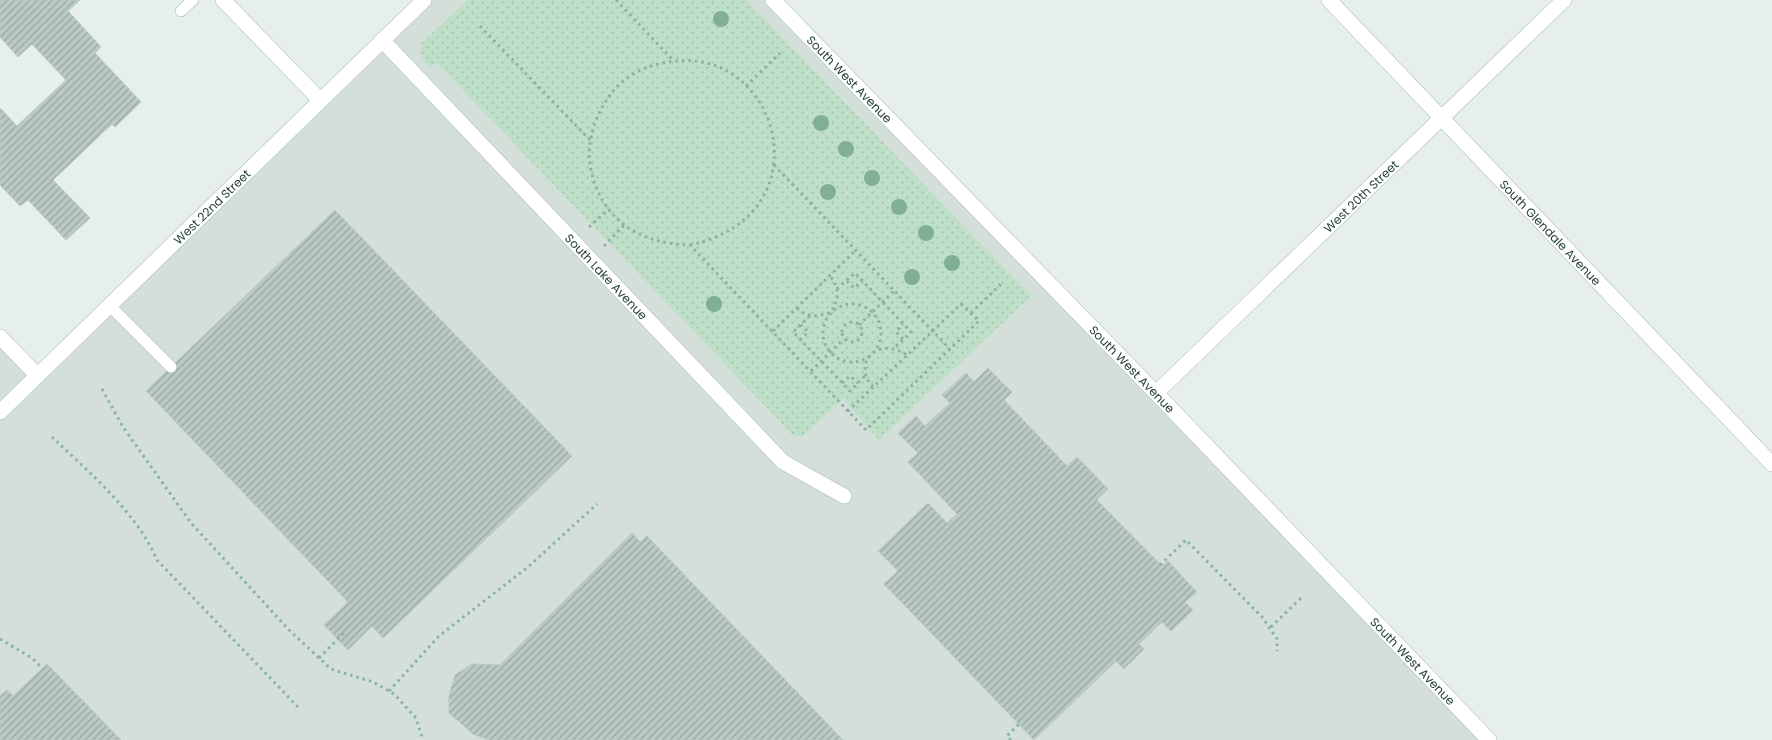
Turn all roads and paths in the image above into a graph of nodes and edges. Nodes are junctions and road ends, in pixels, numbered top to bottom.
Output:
1 (193, 0) edge
2 (223, 0) edge
3 (424, 0) edge
4 (616, 0) edge
5 (773, 0) edge
6 (1329, 0) edge
7 (1564, 0) edge
8 (181, 11) dead end
9 (480, 26) dead end
10 (382, 40) junction
11 (780, 54) dead end
12 (674, 60) junction
13 (746, 86) junction
14 (319, 100) junction
15 (1442, 118) junction
16 (590, 140) junction
17 (774, 165) junction
18 (608, 209) junction
19 (624, 225) junction
20 (574, 242) junction
21 (690, 245) junction
22 (856, 250) junction
23 (590, 259) junction
24 (830, 276) junction
25 (847, 281) junction
26 (862, 281) junction
27 (1001, 284) dead end
28 (837, 289) junction
29 (894, 291) junction
30 (883, 302) junction
31 (109, 305) junction
32 (797, 308) junction
33 (831, 312) junction
34 (872, 312) junction
35 (971, 313) junction
36 (810, 316) junction
37 (801, 324) junction
38 (903, 324) junction
39 (859, 325) junction
40 (773, 331) junction
41 (933, 331) junction
42 (0, 337) edge
43 (844, 339) junction
44 (903, 339) junction
45 (800, 340) junction
46 (894, 348) junction
47 (950, 349) junction
48 (830, 353) junction
49 (872, 354) junction
50 (907, 355) junction
51 (821, 362) junction
52 (171, 367) dead end
53 (811, 371) junction
54 (37, 375) junction
55 (866, 375) junction
56 (842, 383) junction
57 (858, 383) junction
58 (873, 387) junction
59 (102, 389) dead end
60 (1156, 393) junction
61 (848, 411) junction
62 (0, 412) edge
63 (52, 437) dead end
64 (1772, 464) edge
65 (844, 496) dead end
66 (597, 504) dead end
67 (1160, 564) dead end
68 (1302, 597) dead end
69 (1270, 627) junction
70 (346, 631) dead end
71 (0, 639) edge
72 (1278, 651) dead end
73 (318, 658) junction
74 (42, 668) dead end
75 (390, 691) junction
76 (298, 707) dead end
77 (1019, 724) dead end
78 (423, 740) edge
79 (1011, 740) edge
80 (1489, 740) edge

1 - 8 lane
2 - 14 street
3 - 10 street, West 22nd Street
4 - 12 path
5 - 60 street, South West Avenue
6 - 15 street, South Glendale Avenue
7 - 15 street, West 20th Street
9 - 16 path
10 - 14 street, West 22nd Street
10 - 20 street, South Lake Avenue
11 - 13 path
12 - 13 path
12 - 16 path
13 - 17 path
14 - 31 street, West 22nd Street
15 - 60 street, West 20th Street
15 - 64 street, South Glendale Avenue
16 - 18 path
17 - 21 path
17 - 22 path
18 - 19 path
18 - 20 path
19 - 21 path
19 - 23 path
20 - 23 street, South Lake Avenue
21 - 40 path
22 - 24 path
22 - 29 path
23 - 65 street, South Lake Avenue
24 - 28 path
24 - 32 path
25 - 26 path
25 - 26 path
25 - 28 path
26 - 30 path
27 - 35 path
28 - 33 path
29 - 30 path
29 - 41 path
30 - 34 path
30 - 38 path
31 - 52 lane
31 - 54 street, West 22nd Street
32 - 36 path
32 - 40 path
33 - 34 path
33 - 36 path
33 - 48 path
34 - 39 path
34 - 49 path
35 - 41 path
35 - 47 path
36 - 37 path
37 - 45 path
37 - 45 path
38 - 44 path
38 - 44 path
39 - 43 path
39 - 43 path
40 - 53 path
41 - 47 path
41 - 50 path
42 - 54 street
43 - 48 path
44 - 46 path
45 - 51 path
46 - 49 path
46 - 50 path
47 - 61 path
48 - 49 path
48 - 51 path
49 - 55 path
50 - 58 path
51 - 53 path
51 - 56 path
53 - 61 path
54 - 62 street, West 22nd Street
55 - 57 path
55 - 58 path
56 - 57 path
56 - 57 path
58 - 61 path
59 - 73 path
60 - 80 street, South West Avenue
63 - 76 path
66 - 75 path
67 - 69 path
68 - 69 path
69 - 72 path
70 - 73 path
71 - 74 path
73 - 75 path
75 - 78 path
77 - 79 path

